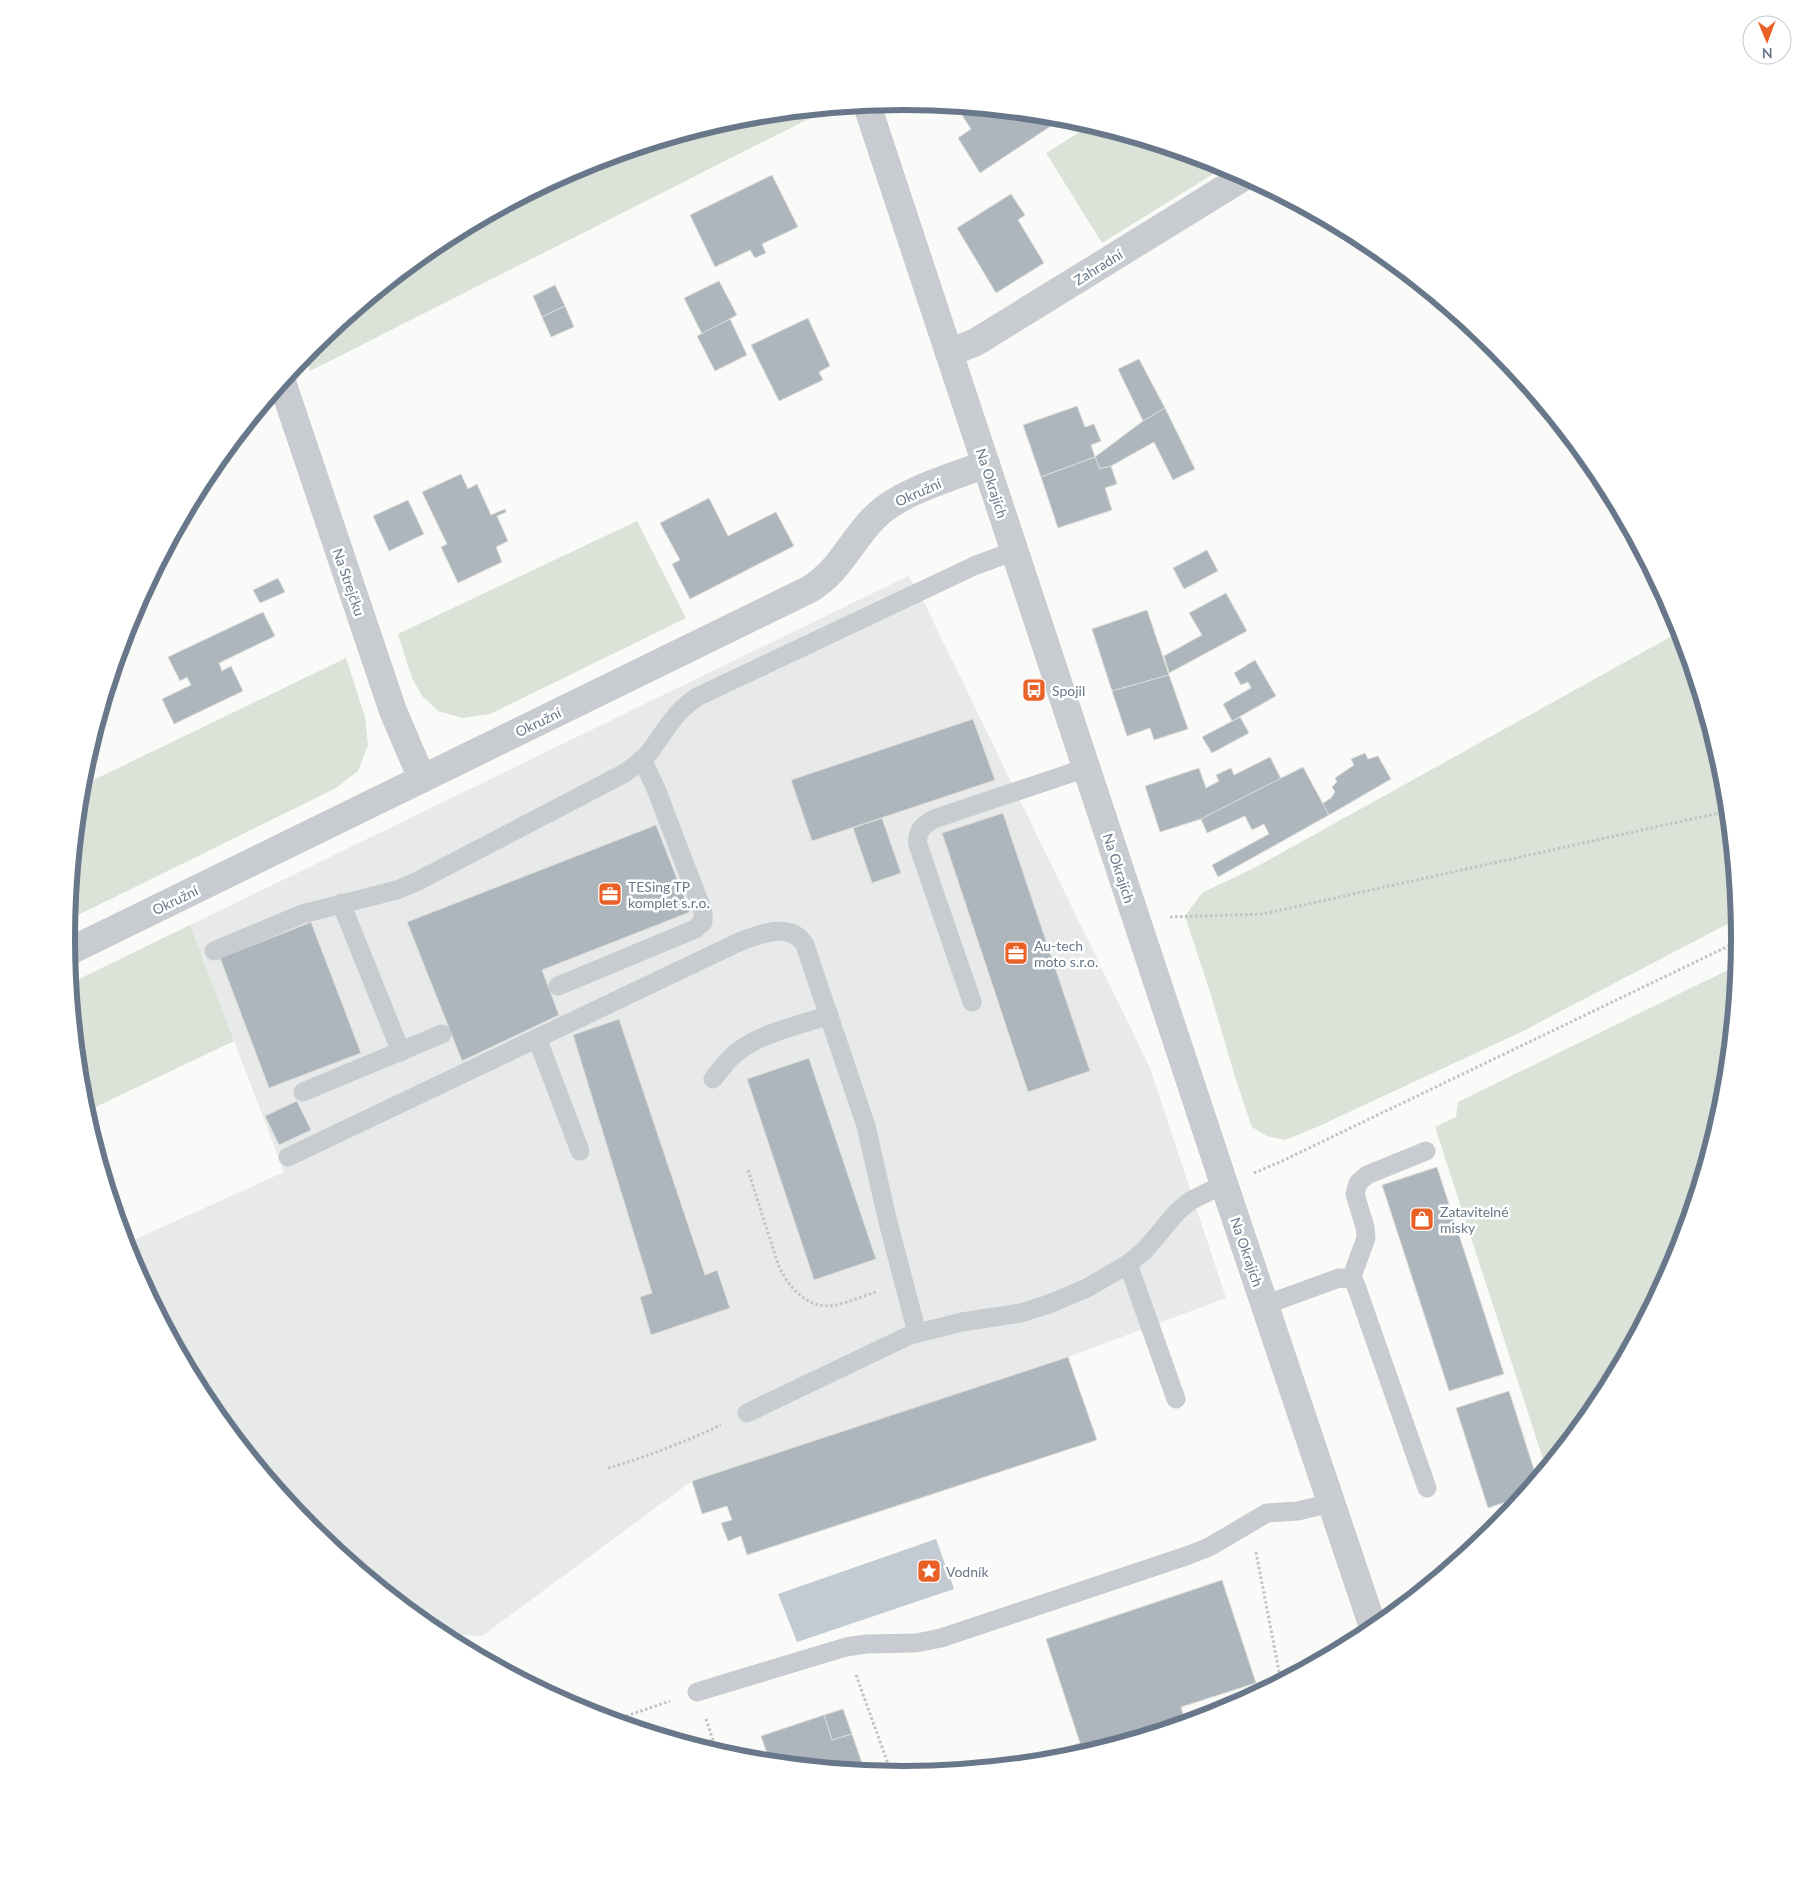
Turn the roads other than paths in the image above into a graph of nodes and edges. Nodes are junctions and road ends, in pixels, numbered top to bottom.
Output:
1 (869, 111) edge
2 (1238, 181) edge
3 (949, 353) junction
4 (284, 389) edge
5 (986, 464) junction
6 (1014, 551) junction
7 (642, 760) junction
8 (1086, 768) junction
9 (422, 778) junction
10 (341, 903) junction
11 (75, 948) edge
12 (214, 951) dead end
13 (558, 986) dead end
14 (972, 1002) dead end
15 (829, 1015) junction
16 (442, 1034) dead end
17 (537, 1038) junction
18 (400, 1052) junction
19 (713, 1079) dead end
20 (303, 1092) dead end
21 (580, 1151) dead end
22 (1426, 1151) dead end
23 (288, 1157) dead end
24 (1224, 1184) junction
25 (1128, 1264) junction
26 (1350, 1279) junction
27 (1265, 1306) junction
28 (917, 1333) junction
29 (1176, 1398) dead end
30 (747, 1413) road end
31 (1427, 1488) dead end
32 (1331, 1503) junction
33 (1371, 1622) edge
34 (697, 1692) road end

1 - 3 street, Na Okrajích
2 - 3 street, Zahradní
3 - 5 street, Na Okrajích
4 - 9 street, Na Strejčku
5 - 6 street, Na Okrajích
5 - 9 street, Okružní
6 - 7 lane
6 - 8 street, Na Okrajích
7 - 10 lane
7 - 13 lane
8 - 14 lane
8 - 24 street, Na Okrajích
9 - 11 street, Okružní
10 - 12 lane
10 - 18 lane
15 - 17 lane
15 - 19 lane
15 - 28 lane
16 - 18 lane
17 - 21 lane
17 - 23 lane
18 - 20 lane
22 - 26 lane
24 - 25 lane
24 - 27 street, Na Okrajích
25 - 28 lane
25 - 29 lane
26 - 27 lane
26 - 31 lane
27 - 32 street, Na Okrajích
28 - 30 lane
32 - 33 street, Na Okrajích
32 - 34 lane

